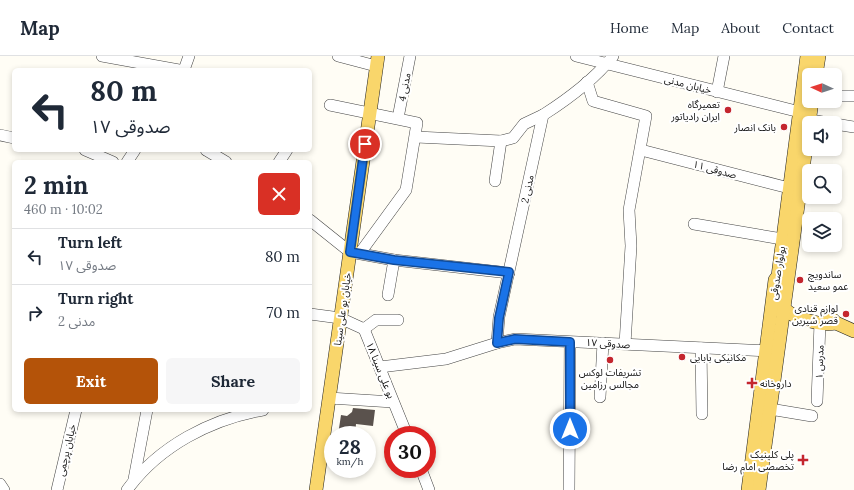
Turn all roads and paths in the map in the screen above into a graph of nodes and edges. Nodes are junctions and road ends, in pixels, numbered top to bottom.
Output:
1 (102, 56) edge
2 (188, 56) edge
3 (338, 56) edge
4 (410, 56) edge
5 (576, 56) edge
6 (724, 56) edge
7 (807, 56) edge
8 (819, 56) edge
9 (610, 60) edge
10 (377, 61) edge
11 (168, 68) edge
12 (185, 68) edge
13 (817, 68) edge
14 (587, 82) junction
15 (717, 92) junction
16 (842, 96) edge
17 (854, 96) edge
18 (330, 105) dead end
19 (370, 113) junction
20 (543, 115) junction
21 (807, 116) edge
22 (398, 118) junction
23 (802, 118) edge
24 (842, 125) edge
25 (854, 127) edge
26 (0, 135) edge
27 (416, 137) junction
28 (12, 138) edge
29 (802, 140) edge
30 (501, 141) junction
31 (800, 148) junction
32 (641, 150) junction
33 (90, 152) edge
34 (209, 152) edge
35 (108, 160) edge
36 (220, 160) edge
37 (495, 181) dead end
38 (789, 188) junction
39 (312, 221) edge
40 (694, 224) dead end
41 (782, 239) junction
42 (355, 252) junction
43 (394, 260) junction
44 (509, 272) junction
45 (778, 276) junction
46 (388, 295) dead end
47 (788, 308) junction
48 (312, 314) edge
49 (340, 318) junction
50 (398, 320) dead end
51 (820, 323) junction
52 (836, 323) junction
53 (364, 329) junction
54 (770, 331) junction
55 (854, 331) edge
56 (570, 342) junction
57 (497, 343) junction
58 (603, 343) junction
59 (625, 344) junction
60 (701, 348) junction
61 (767, 351) junction
62 (380, 367) junction
63 (600, 397) dead end
64 (329, 398) junction
65 (817, 401) dead end
66 (393, 402) junction
67 (770, 409) junction
68 (76, 412) edge
69 (147, 412) edge
70 (252, 412) edge
71 (702, 414) dead end
72 (812, 416) dead end
73 (403, 426) edge
74 (424, 478) edge
75 (134, 479) junction
76 (0, 484) edge
77 (4, 490) edge
78 (57, 490) edge
79 (126, 490) edge
80 (316, 490) edge
81 (429, 490) edge
82 (568, 490) edge
83 (748, 490) edge
84 (759, 490) edge

1 - 11 street
2 - 12 street
3 - 10 street
4 - 22 street, مدنی 4
5 - 9 street, خیابان مدنی
6 - 15 street
7 - 21 main road, بولوار صدوقی
8 - 13 main road
9 - 14 street
9 - 15 street, خیابان مدنی
10 - 19 main road, خیابان بو علی سینا
14 - 20 street
14 - 32 street
15 - 23 street, خیابان مدنی
16 - 17 street
18 - 19 street
19 - 22 street
19 - 42 main road, خیابان بو علی سینا
20 - 30 street
20 - 44 street, مدنی 2
22 - 27 street
24 - 25 street
26 - 28 street
27 - 30 street
27 - 42 street
29 - 31 main road, بولوار صدوقی
30 - 37 street
31 - 38 main road, بولوار صدوقی
31 - 47 main road, بولوار صدوقی
32 - 38 street, صدوقی ۱۱
32 - 59 street
33 - 35 street
34 - 36 street
38 - 41 main road, بولوار صدوقی
39 - 42 street
40 - 41 street
41 - 45 main road, بولوار صدوقی
42 - 43 street
42 - 49 main road, خیابان بو علی سینا
43 - 44 street
43 - 46 street
44 - 57 street, مدنی 2
45 - 47 main road
45 - 54 main road, بولوار صدوقی
47 - 51 main road
47 - 52 main road
47 - 54 main road
47 - 67 main road, بولوار صدوقی
48 - 49 street, بو علی سینا ۱۸
49 - 53 street, بو علی سینا ۱۸
49 - 64 main road, خیابان بو علی سینا
50 - 53 street
51 - 52 main road
51 - 65 street, مدرس ۱
52 - 55 main road
53 - 62 street, بو علی سینا ۱۸
54 - 61 main road, بولوار صدوقی
56 - 57 street, صدوقی ۱۷
56 - 58 street, صدوقی ۱۷
56 - 82 street
57 - 62 street, صدوقی ۱۷
58 - 59 street, صدوقی ۱۷
58 - 63 street
59 - 60 street, صدوقی ۱۷
60 - 61 street, صدوقی ۱۷
60 - 71 street
61 - 83 main road, بولوار صدوقی
62 - 66 street, بو علی سینا ۱۸
64 - 66 street
64 - 80 main road, خیابان بو علی سینا
66 - 73 street, بو علی سینا ۱۸
67 - 72 street
67 - 84 main road, بولوار صدوقی
68 - 78 street, خیابان پرچمی
69 - 75 street
70 - 75 street
74 - 81 street
75 - 79 street
76 - 77 street

